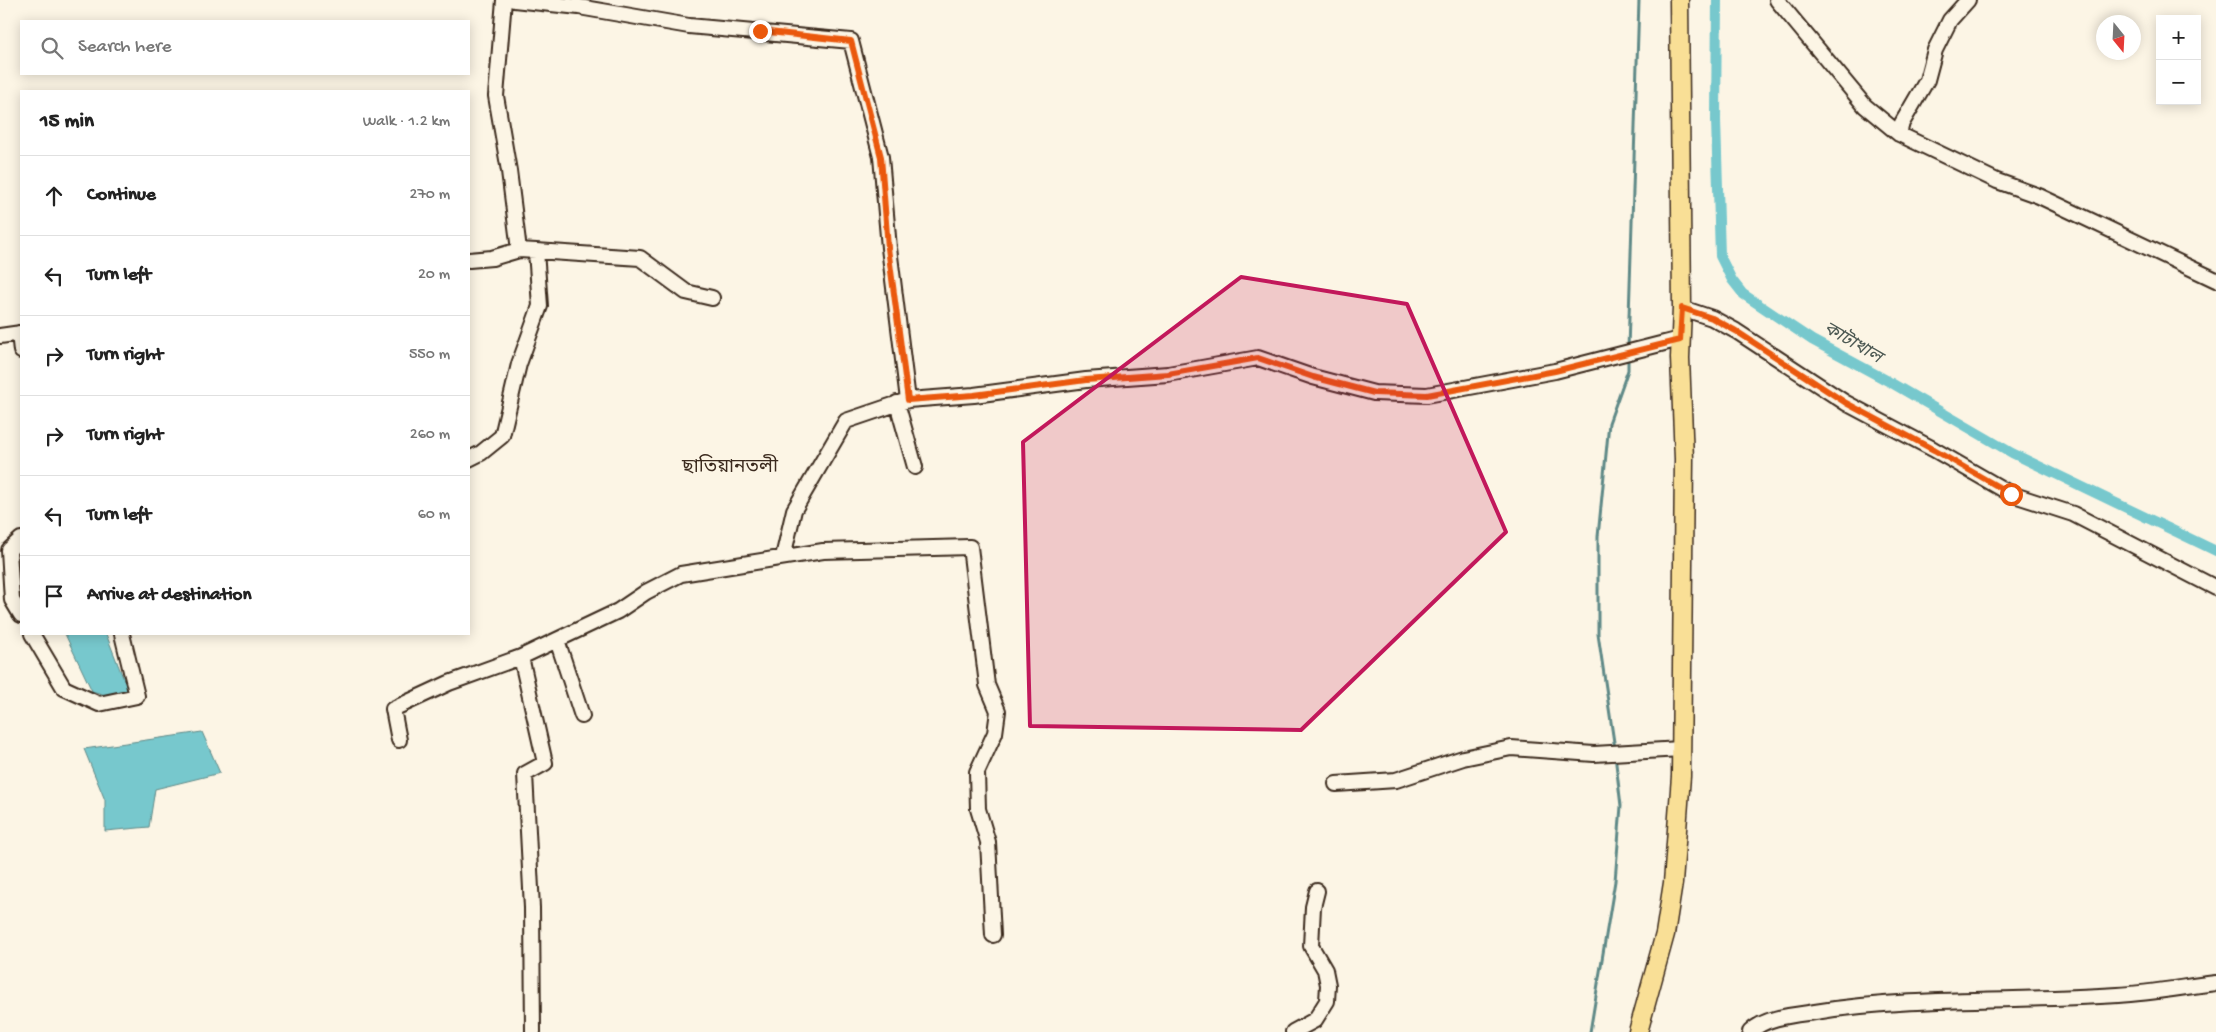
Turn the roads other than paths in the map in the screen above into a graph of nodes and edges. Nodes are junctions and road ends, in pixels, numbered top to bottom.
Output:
1 (504, 0) edge
2 (514, 0) edge
3 (1679, 0) edge
4 (1777, 0) edge
5 (1968, 0) edge
6 (1899, 134) junction
7 (518, 250) junction
8 (536, 251) junction
9 (470, 260) edge
10 (2216, 280) edge
11 (712, 298) dead end
12 (1682, 308) junction
13 (20, 333) edge
14 (0, 336) edge
15 (1680, 340) junction
16 (903, 402) junction
17 (470, 459) edge
18 (915, 467) dead end
19 (20, 539) edge
20 (783, 557) junction
21 (2216, 588) edge
22 (20, 614) edge
23 (33, 635) edge
24 (122, 635) edge
25 (557, 640) junction
26 (520, 657) junction
27 (582, 716) dead end
28 (398, 740) dead end
29 (1681, 749) junction
30 (1336, 784) dead end
31 (1317, 892) dead end
32 (993, 935) dead end
33 (2216, 983) edge
34 (532, 1032) edge
35 (1294, 1032) edge
36 (1638, 1032) edge
37 (1750, 1032) edge

1 - 7 street
2 - 16 street
3 - 12 main road
4 - 6 street
5 - 6 street
6 - 10 street
7 - 8 street
7 - 9 street
8 - 11 street
8 - 17 street
12 - 15 main road
12 - 21 street
13 - 14 street
15 - 16 street
15 - 29 main road
16 - 18 street
16 - 20 street
19 - 22 street
20 - 25 street
20 - 32 street
23 - 24 street
25 - 26 street
25 - 27 street
26 - 28 street
26 - 34 street
29 - 30 street
29 - 36 main road
31 - 35 street
33 - 37 street

